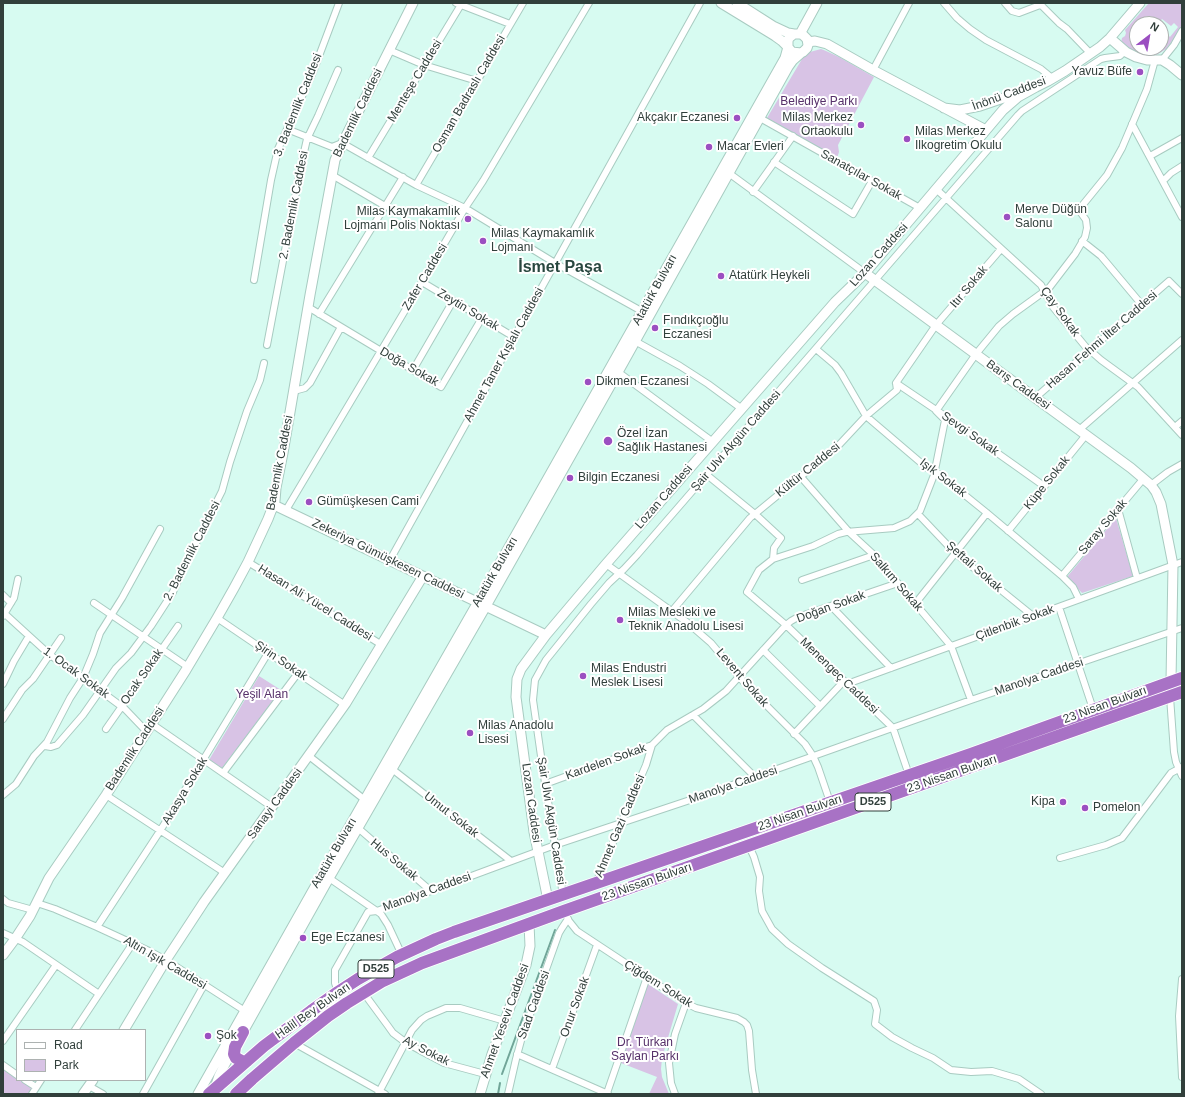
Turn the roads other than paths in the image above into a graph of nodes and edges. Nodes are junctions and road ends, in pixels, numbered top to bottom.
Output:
1 (339, 3) edge
2 (413, 3) edge
3 (522, 3) edge
4 (589, 3) edge
5 (700, 3) edge
6 (721, 3) edge
7 (737, 3) edge
8 (817, 3) edge
9 (909, 3) edge
10 (944, 3) edge
11 (1005, 3) edge
12 (1140, 3) edge
13 (459, 4) edge
14 (1043, 4) edge
15 (510, 24) junction
16 (1182, 31) edge
17 (797, 34) junction
18 (1110, 38) junction
19 (808, 42) junction
20 (788, 47) junction
21 (389, 50) junction
22 (1125, 51) junction
23 (801, 53) junction
24 (1091, 54) junction
25 (1159, 60) junction
26 (424, 65) junction
27 (338, 70) dead end
28 (873, 70) junction
29 (1182, 75) edge
30 (1052, 78) junction
31 (477, 81) junction
32 (1036, 87) junction
33 (944, 108) junction
34 (760, 118) junction
35 (1132, 124) junction
36 (287, 129) junction
37 (986, 130) junction
38 (793, 136) junction
39 (308, 137) junction
40 (1182, 138) edge
41 (342, 143) junction
42 (1150, 156) junction
43 (368, 158) junction
44 (774, 162) junction
45 (1182, 166) edge
46 (726, 171) junction
47 (332, 175) junction
48 (403, 178) junction
49 (872, 180) junction
50 (1163, 181) junction
51 (416, 185) junction
52 (936, 189) junction
53 (753, 192) junction
54 (946, 198) junction
55 (385, 206) junction
56 (465, 208) junction
57 (920, 208) junction
58 (1182, 217) edge
59 (1082, 241) junction
60 (1001, 248) junction
61 (555, 263) junction
62 (865, 273) junction
63 (254, 280) dead end
64 (874, 280) junction
65 (422, 282) junction
66 (1045, 292) junction
67 (1182, 294) edge
68 (453, 301) junction
69 (1142, 305) junction
70 (308, 307) junction
71 (320, 314) junction
72 (646, 314) junction
73 (482, 318) junction
74 (936, 325) junction
75 (341, 327) junction
76 (514, 337) junction
77 (632, 339) junction
78 (1182, 340) edge
79 (267, 345) dead end
80 (816, 349) junction
81 (381, 351) junction
82 (1090, 351) junction
83 (976, 354) junction
84 (264, 363) dead end
85 (412, 370) junction
86 (618, 372) junction
87 (896, 383) junction
88 (1133, 383) junction
89 (294, 390) junction
90 (1035, 398) junction
91 (742, 409) junction
92 (936, 410) junction
93 (866, 416) junction
94 (1182, 421) edge
95 (1175, 427) junction
96 (1083, 433) junction
97 (1182, 435) edge
98 (713, 442) junction
99 (1182, 464) edge
100 (935, 471) junction
101 (707, 475) junction
102 (801, 477) junction
103 (1144, 478) junction
104 (1151, 485) junction
105 (1044, 486) junction
106 (274, 505) junction
107 (1118, 509) junction
108 (286, 510) junction
109 (987, 513) junction
110 (755, 514) junction
111 (918, 514) junction
112 (160, 529) dead end
113 (1008, 531) junction
114 (849, 532) junction
115 (955, 553) junction
116 (874, 555) junction
117 (390, 560) junction
118 (773, 560) junction
119 (248, 562) junction
120 (1178, 563) edge
121 (606, 564) junction
122 (619, 574) junction
123 (423, 576) junction
124 (1062, 576) junction
125 (1137, 578) junction
126 (18, 579) dead end
127 (802, 580) dead end
128 (898, 584) junction
129 (3, 595) edge
130 (1080, 599) junction
131 (11, 603) junction
132 (94, 604) dead end
133 (482, 604) junction
134 (915, 604) junction
135 (831, 606) junction
136 (1059, 607) junction
137 (672, 612) junction
138 (4, 615) edge
139 (111, 615) junction
140 (1033, 616) junction
141 (217, 618) junction
142 (786, 625) junction
143 (178, 626) dead end
144 (1182, 628) edge
145 (1172, 632) junction
146 (546, 635) junction
147 (29, 636) junction
148 (143, 637) junction
149 (62, 638) dead end
150 (382, 645) junction
151 (951, 646) junction
152 (162, 649) junction
153 (763, 650) junction
154 (268, 653) junction
155 (50, 655) junction
156 (1078, 664) junction
157 (188, 667) junction
158 (891, 668) junction
159 (298, 673) junction
160 (739, 677) junction
161 (83, 678) junction
162 (1176, 680) edge
163 (846, 682) junction
164 (3, 684) edge
165 (100, 690) junction
166 (1182, 692) edge
167 (1170, 697) junction
168 (971, 700) junction
169 (345, 705) junction
170 (122, 706) junction
171 (820, 706) junction
172 (1093, 709) junction
173 (693, 715) junction
174 (3, 719) edge
175 (149, 728) junction
176 (892, 728) junction
177 (106, 729) dead end
178 (794, 734) junction
179 (652, 745) junction
180 (45, 746) junction
181 (309, 756) junction
182 (813, 756) junction
183 (204, 760) junction
184 (1180, 768) edge
185 (392, 769) junction
186 (223, 773) junction
187 (909, 775) junction
188 (1182, 776) edge
189 (755, 777) junction
190 (545, 784) junction
191 (3, 795) edge
192 (106, 795) junction
193 (365, 800) junction
194 (830, 802) junction
195 (272, 808) junction
196 (621, 823) junction
197 (358, 828) junction
198 (160, 830) junction
199 (555, 845) junction
200 (748, 846) junction
201 (538, 851) junction
202 (1060, 858) dead end
203 (511, 861) junction
204 (225, 873) junction
205 (329, 878) junction
206 (596, 883) junction
207 (431, 891) junction
208 (563, 895) junction
209 (3, 899) edge
210 (548, 900) junction
211 (35, 907) junction
212 (377, 911) junction
213 (566, 915) junction
214 (529, 924) junction
215 (97, 927) junction
216 (3, 933) edge
217 (16, 938) junction
218 (133, 943) junction
219 (597, 944) junction
220 (3, 955) edge
221 (402, 955) junction
222 (166, 960) junction
223 (56, 965) junction
224 (647, 977) junction
225 (1182, 979) edge
226 (204, 985) junction
227 (338, 992) junction
228 (363, 992) junction
229 (99, 994) junction
230 (686, 1002) junction
231 (245, 1011) junction
232 (505, 1021) junction
233 (76, 1029) edge
234 (125, 1029) edge
235 (243, 1032) junction
236 (3, 1041) edge
237 (405, 1042) junction
238 (294, 1043) junction
239 (1181, 1052) edge
240 (517, 1054) junction
241 (247, 1061) junction
242 (3, 1065) edge
243 (552, 1070) junction
244 (16, 1074) edge
245 (485, 1074) junction
246 (1182, 1077) edge
247 (27, 1081) edge
248 (40, 1081) edge
249 (90, 1083) edge
250 (36, 1087) junction
251 (212, 1092) edge
252 (241, 1093) edge
253 (381, 1093) edge
254 (32, 1094) edge
255 (83, 1094) edge
256 (103, 1094) edge
257 (143, 1094) edge
258 (198, 1094) edge
259 (480, 1094) edge
260 (508, 1094) edge
261 (607, 1094) edge
262 (675, 1094) edge
263 (756, 1094) edge
264 (1041, 1094) edge

1 - 36 street, 3. Bademlik Caddesi
2 - 21 street, Bademlik Caddesi
3 - 15 street, Osman Badraslı Caddesi
4 - 56 street, Zafer Caddesi
5 - 61 street, Ahmet Taner Kışlalı Caddesi
6 - 20 street
7 - 17 street
8 - 17 street
9 - 28 street
10 - 30 street
11 - 14 street
12 - 18 street, İnönü Caddesi
13 - 15 street
13 - 26 street, Menteşe Caddesi
14 - 24 street
15 - 31 street, Osman Badraslı Caddesi
16 - 25 street
17 - 19 street
17 - 20 street
18 - 22 street
18 - 24 street, İnönü Caddesi
19 - 23 street
19 - 28 street, İnönü Caddesi
20 - 23 street
20 - 46 street, Atatürk Bulvarı
21 - 26 street
21 - 41 street, Bademlik Caddesi
22 - 25 street
22 - 54 street, Şair Ulvi Akgün Caddesi
23 - 34 street, Atatürk Bulvarı
24 - 30 street, İnönü Caddesi
25 - 29 street
25 - 35 street
26 - 31 street
26 - 43 street, Menteşe Caddesi
27 - 39 street, 2. Bademlik Caddesi
28 - 33 street, İnönü Caddesi
30 - 32 street, İnönü Caddesi
31 - 51 street, Osman Badraslı Caddesi
32 - 33 street, İnönü Caddesi
32 - 37 street, Lozan Caddesi
33 - 37 street, İnönü Caddesi
34 - 38 street, Sanatçılar Sokak
34 - 46 street, Atatürk Bulvarı
35 - 42 street
35 - 59 street
36 - 39 street
36 - 63 street, 3. Bademlik Caddesi
37 - 52 street, Lozan Caddesi
38 - 44 street
38 - 49 street, Sanatçılar Sokak
39 - 41 street
39 - 79 street, 2. Bademlik Caddesi
40 - 42 street
41 - 43 street
41 - 47 street, Bademlik Caddesi
42 - 50 street
43 - 48 street
44 - 49 street
44 - 53 street
45 - 50 street
46 - 53 street, Barış Caddesi
46 - 72 street, Atatürk Bulvarı
47 - 55 street
47 - 70 street, Bademlik Caddesi
48 - 51 street
48 - 55 street
49 - 57 street, Sanatçılar Sokak
50 - 58 street
51 - 56 street
52 - 54 street, Çay Sokak
52 - 57 street, Lozan Caddesi
53 - 62 street, Barış Caddesi
54 - 60 street, Çay Sokak
54 - 64 street, Şair Ulvi Akgün Caddesi
55 - 71 street
56 - 61 street
56 - 65 street, Zafer Caddesi
57 - 62 street, Lozan Caddesi
59 - 66 street
59 - 69 street
60 - 66 street, Çay Sokak
60 - 74 street, Itır Sokak
61 - 72 street
61 - 76 street, Ahmet Taner Kışlalı Caddesi
62 - 64 street, Barış Caddesi
62 - 91 street, Lozan Caddesi
64 - 74 street, Barış Caddesi
64 - 80 street, Şair Ulvi Akgün Caddesi
65 - 68 street, Zeytin Sokak
65 - 81 street, Zafer Caddesi
66 - 82 street, Çay Sokak
66 - 83 street
67 - 69 street, Hasan Fehmi İlter Caddesi
68 - 73 street, Zeytin Sokak
68 - 85 street
69 - 82 street, Hasan Fehmi İlter Caddesi
70 - 71 street, Doğa Sokak
70 - 89 street, Bademlik Caddesi
71 - 75 street, Doğa Sokak
72 - 77 street, Atatürk Bulvarı
73 - 76 street, Zeytin Sokak
73 - 85 street, Doğa Sokak
74 - 83 street, Barış Caddesi
74 - 87 street, Kültür Caddesi
75 - 81 street, Doğa Sokak
75 - 89 street
76 - 117 street, Ahmet Taner Kışlalı Caddesi
77 - 86 street, Atatürk Bulvarı
77 - 91 street
77 - 133 street, Atatürk Bulvarı
78 - 88 street, Küpe Sokak
80 - 93 street, Işık Sokak
80 - 101 street, Şair Ulvi Akgün Caddesi
81 - 85 street, Doğa Sokak
81 - 108 street, Zafer Caddesi
82 - 88 street, Çay Sokak
82 - 90 street, Hasan Fehmi İlter Caddesi
83 - 90 street, Barış Caddesi
83 - 92 street
84 - 148 street, 2. Bademlik Caddesi
86 - 98 street
86 - 133 street, Atatürk Bulvarı
87 - 92 street, Sevgi Sokak
87 - 93 street, Kültür Caddesi
88 - 95 street, Çay Sokak
88 - 96 street, Küpe Sokak
89 - 106 street, Bademlik Caddesi
90 - 96 street, Barış Caddesi
91 - 98 street, Lozan Caddesi
92 - 100 street
92 - 105 street, Sevgi Sokak
93 - 100 street, Işık Sokak
93 - 102 street, Kültür Caddesi
94 - 95 street
95 - 97 street, Çay Sokak
96 - 103 street, Barış Caddesi
96 - 105 street, Küpe Sokak
98 - 121 street, Lozan Caddesi
99 - 104 street
100 - 109 street, Işık Sokak
100 - 111 street
101 - 110 street
101 - 122 street, Şair Ulvi Akgün Caddesi
102 - 110 street, Kültür Caddesi
102 - 114 street, Salkım Sokak
103 - 104 street, Barış Caddesi
103 - 107 street, Saray Sokak
104 - 120 street, Barış Caddesi
105 - 113 street, Küpe Sokak
106 - 108 street, Zekeriya Gümüşkesen Caddesi
106 - 119 street, Bademlik Caddesi
107 - 124 street, Saray Sokak
107 - 125 street
108 - 117 street, Zekeriya Gümüşkesen Caddesi
109 - 113 street, Işık Sokak
109 - 115 street
110 - 118 street
110 - 137 street, Kültür Caddesi
111 - 114 street
111 - 115 street, Şeftali Sokak
112 - 139 street
113 - 124 street, Işık Sokak
114 - 116 street, Salkım Sokak
114 - 118 street
115 - 134 street
115 - 140 street, Şeftali Sokak
116 - 127 street
116 - 128 street, Salkım Sokak
117 - 123 street, Zekeriya Gümüşkesen Caddesi
118 - 142 street, Menengeç Caddesi
119 - 141 street, Bademlik Caddesi
119 - 150 street, Hasan Ali Yücel Caddesi
120 - 125 street, Çitlenbik Sokak
120 - 145 street, Barış Caddesi
121 - 122 street, Levent Sokak
121 - 146 street, Lozan Caddesi
122 - 137 street, Levent Sokak
122 - 190 street, Şair Ulvi Akgün Caddesi
123 - 133 street, Zekeriya Gümüşkesen Caddesi
123 - 150 street, Sanayi Caddesi
124 - 130 street, Işık Sokak
125 - 130 street, Çitlenbik Sokak
126 - 131 street
128 - 134 street, Salkım Sokak
128 - 135 street, Doğan Sokak
129 - 131 street
130 - 136 street, Çitlenbik Sokak
131 - 138 street
132 - 139 street
133 - 146 street, Zekeriya Gümüşkesen Caddesi
133 - 185 street, Atatürk Bulvarı
133 - 193 street, Atatürk Bulvarı
134 - 151 street, Salkım Sokak
135 - 142 street, Doğan Sokak
135 - 158 street
136 - 140 street, Çitlenbik Sokak
136 - 156 street
137 - 160 street, Levent Sokak
138 - 147 street, 1. Ocak Sokak
139 - 148 street
139 - 161 street
140 - 151 street, Çitlenbik Sokak
141 - 154 street, Şirin Sokak
141 - 157 street, Bademlik Caddesi
142 - 153 street, Doğan Sokak
142 - 163 street, Menengeç Caddesi
143 - 152 street, Ocak Sokak
144 - 145 street, Manolya Caddesi
145 - 156 street, Manolya Caddesi
145 - 162 street, Barış Caddesi
146 - 201 street, Lozan Caddesi
147 - 155 street, 1. Ocak Sokak
147 - 164 street
148 - 152 street
148 - 165 street, 2. Bademlik Caddesi
149 - 155 street
150 - 169 street, Sanayi Caddesi
151 - 158 street, Çitlenbik Sokak
151 - 168 street, Salkım Sokak
152 - 157 street
152 - 170 street, Ocak Sokak
153 - 160 street, Doğan Sokak
153 - 171 street
154 - 159 street, Şirin Sokak
154 - 183 street, Akasya Sokak
155 - 161 street, 1. Ocak Sokak
155 - 174 street
156 - 168 street, Manolya Caddesi
156 - 172 street
157 - 175 street, Bademlik Caddesi
158 - 163 street, Çitlenbik Sokak
159 - 169 street, Şirin Sokak
159 - 186 street, Akasya Sokak
160 - 173 street, Kardelen Sokak
160 - 178 street, Levent Sokak
161 - 165 street, 1. Ocak Sokak
161 - 180 street
162 - 172 highway, 23 Nisan Bulvarı / D525
163 - 171 street
163 - 176 street, Menengeç Caddesi
165 - 170 street, 1. Ocak Sokak
165 - 180 street, 2. Bademlik Caddesi
166 - 167 highway, 23 Nissan Bulvarı / D525
167 - 184 street
167 - 200 highway, 23 Nissan Bulvarı / D525
168 - 176 street, Manolya Caddesi
169 - 181 street, Sanayi Caddesi
170 - 175 street, 1. Ocak Sokak
170 - 177 street, Ocak Sokak
171 - 178 street
172 - 187 highway, 23 Nisan Bulvarı / D525
173 - 179 street, Kardelen Sokak
173 - 189 street
175 - 183 street, 1. Ocak Sokak
175 - 192 street, Bademlik Caddesi
176 - 182 street, Manolya Caddesi
176 - 187 street, Menengeç Caddesi
178 - 182 street, Levent Sokak
179 - 190 street, Kardelen Sokak
179 - 196 street, Ahmet Gazi Caddesi
180 - 191 street
181 - 193 street
181 - 195 street, Sanayi Caddesi
182 - 189 street, Manolya Caddesi
182 - 194 street, Levent Sokak
183 - 186 street, 1. Ocak Sokak
183 - 198 street, Akasya Sokak
184 - 188 street
184 - 202 street
185 - 197 street, Atatürk Bulvarı
185 - 203 street, Umut Sokak
186 - 195 street, 1. Ocak Sokak
187 - 194 highway, 23 Nisan Bulvarı / D525
189 - 196 street, Manolya Caddesi
190 - 199 street, Şair Ulvi Akgün Caddesi
192 - 198 street
192 - 211 street, Bademlik Caddesi
193 - 231 street, Atatürk Bulvarı
194 - 206 highway, 23 Nisan Bulvarı / D525
195 - 204 street, Sanayi Caddesi
196 - 199 street, Manolya Caddesi
196 - 206 street, Ahmet Gazi Caddesi
197 - 205 street, Atatürk Bulvarı
197 - 207 street, Hus Sokak
198 - 204 street
198 - 215 street, Akasya Sokak
199 - 201 street, Manolya Caddesi
199 - 208 street, Şair Ulvi Akgün Caddesi
200 - 213 highway, 23 Nissan Bulvarı / D525
200 - 264 street
201 - 203 street, Manolya Caddesi
201 - 210 street, Lozan Caddesi
203 - 207 street, Manolya Caddesi
204 - 222 street, Sanayi Caddesi
205 - 212 street
205 - 235 street, Atatürk Bulvarı
206 - 208 highway, 23 Nisan Bulvarı / D525
207 - 212 street, Manolya Caddesi
208 - 210 highway, Halil Bey Bulvarı / D525
209 - 211 street, Altın Işık Caddesi
210 - 221 highway, Halil Bey Bulvarı / D525
211 - 215 street, Altın Işık Caddesi
211 - 217 street, Bademlik Caddesi
212 - 221 street
212 - 227 street, Manolya Caddesi
213 - 214 highway, Halil Bey Bulvarı / D525
213 - 219 street, Çiğdem Sokak
213 - 240 street, Stad Caddesi
214 - 228 highway, Halil Bey Bulvarı / D525
214 - 232 street, Ahmet Yesevi Caddesi
215 - 218 street, Altın Işık Caddesi
216 - 217 street
217 - 220 street, Bademlik Caddesi
217 - 223 street
218 - 222 street, Altın Işık Caddesi
218 - 229 street
219 - 224 street, Çiğdem Sokak
219 - 243 street, Onur Sokak
221 - 227 highway, Halil Bey Bulvarı / D525
222 - 226 street, Altın Işık Caddesi
222 - 234 street, Sanayi Caddesi
223 - 229 street
223 - 236 street
224 - 230 street, Çiğdem Sokak
224 - 261 street
225 - 239 street
226 - 231 street, Altın Işık Caddesi
226 - 257 street
227 - 241 highway, Halil Bey Bulvarı / D525
228 - 237 street, Ay Sokak
228 - 238 highway, Halil Bey Bulvarı / D525
229 - 233 street
230 - 262 street
230 - 263 street, Çiğdem Sokak
231 - 258 street, Atatürk Bulvarı
232 - 237 street
232 - 245 street, Ahmet Yesevi Caddesi
235 - 241 highway
235 - 251 street, Atatürk Bulvarı
237 - 245 street, Ay Sokak
237 - 253 street
238 - 252 highway, Halil Bey Bulvarı / D525
238 - 253 street
239 - 246 street
240 - 243 street
240 - 260 street, Stad Caddesi
241 - 251 highway, Halil Bey Bulvarı / D525
242 - 244 street
243 - 261 street
245 - 259 street, Ahmet Yesevi Caddesi
247 - 250 street
248 - 250 street
249 - 255 street
249 - 256 street
250 - 254 street

